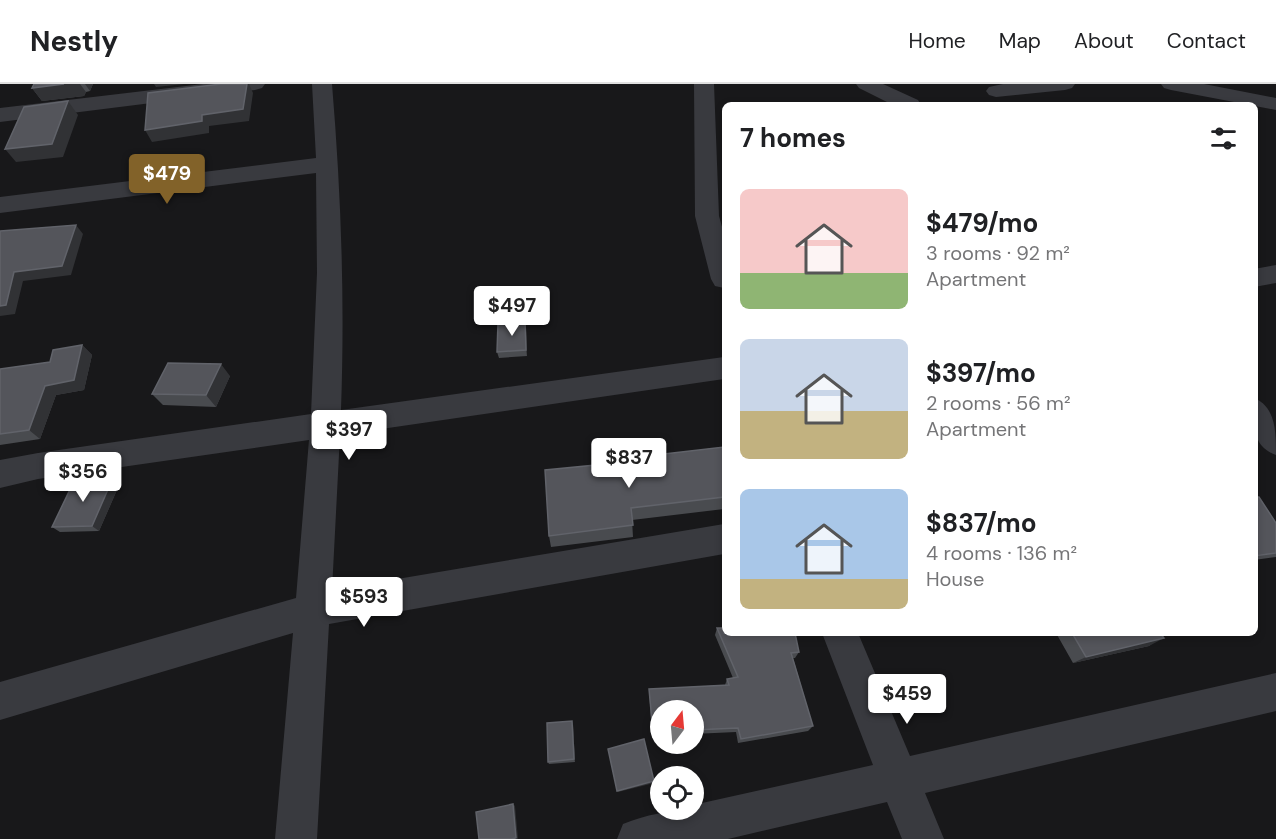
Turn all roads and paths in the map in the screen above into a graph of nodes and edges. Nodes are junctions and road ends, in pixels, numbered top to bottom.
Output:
1 (255, 84) edge
2 (322, 84) edge
3 (705, 84) edge
4 (726, 84) edge
5 (866, 84) edge
6 (1065, 84) edge
7 (1172, 84) edge
8 (991, 87) edge
9 (904, 102) edge
10 (1008, 102) edge
11 (1276, 104) edge
12 (704, 109) junction
13 (0, 115) edge
14 (329, 164) junction
15 (0, 206) edge
16 (722, 272) edge
17 (1276, 274) edge
18 (1258, 277) edge
19 (722, 368) edge
20 (327, 424) junction
21 (0, 474) edge
22 (722, 539) edge
23 (313, 610) junction
24 (841, 636) edge
25 (1276, 692) edge
26 (0, 700) edge
27 (898, 780) junction
28 (296, 839) edge
29 (638, 839) edge
30 (923, 839) edge

1 - 13 street
2 - 14 street
3 - 12 street
4 - 12 street
5 - 9 street
6 - 8 street
7 - 11 street
8 - 10 street
12 - 16 street
14 - 15 street
14 - 20 street
17 - 18 street
19 - 20 street
20 - 21 street
20 - 23 street
22 - 23 street
23 - 26 street
23 - 28 street
24 - 27 street
25 - 27 street
27 - 29 street
27 - 30 street

